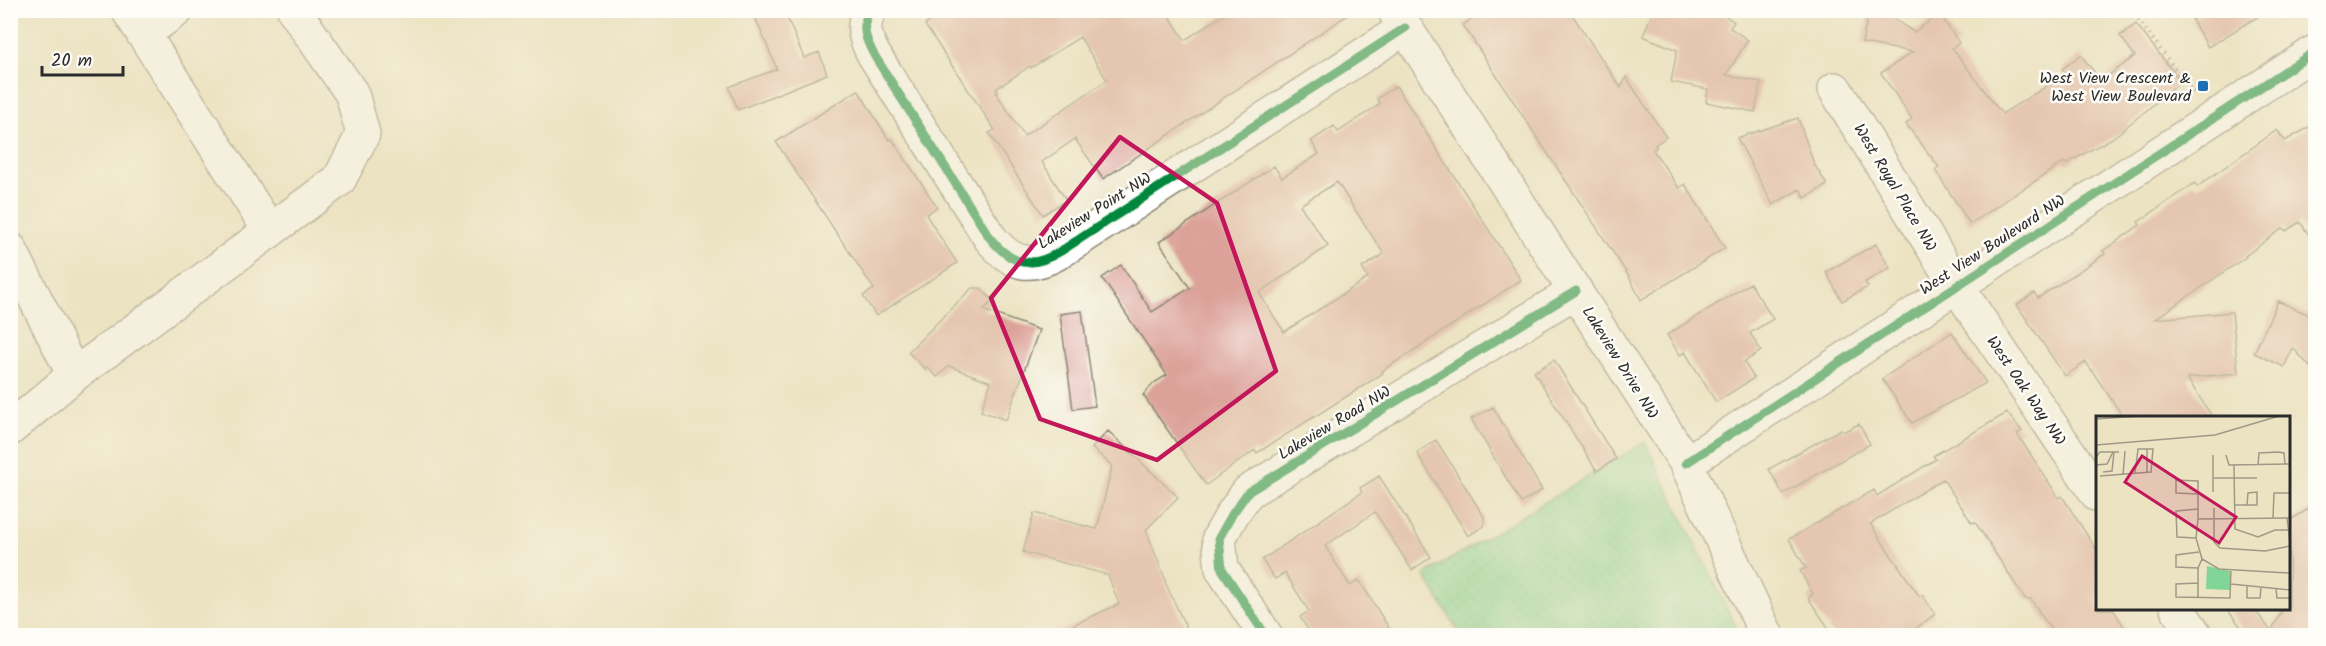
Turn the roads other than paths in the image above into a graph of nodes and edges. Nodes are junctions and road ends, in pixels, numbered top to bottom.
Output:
1 (177, 10) edge
2 (294, 10) edge
3 (870, 10) edge
4 (1400, 19) edge
5 (135, 22) edge
6 (2316, 51) edge
7 (1835, 88) dead end
8 (270, 231) junction
9 (10, 249) edge
10 (1956, 285) junction
11 (1576, 291) junction
12 (74, 375) junction
13 (10, 429) edge
14 (1686, 463) junction
15 (2096, 492) edge
16 (2178, 610) edge
17 (1266, 636) edge
18 (1767, 636) edge
19 (2196, 636) edge

1 - 5 street
2 - 8 street
3 - 4 street, Lakeview Point NW
4 - 11 street, Lakeview Drive NW
5 - 8 street
6 - 10 street, West View Boulevard NW
7 - 10 street, West Royal Place NW
8 - 12 street
9 - 12 street
10 - 14 street, West View Boulevard NW
10 - 15 street, West Oak Way NW
11 - 14 street, Lakeview Drive NW
11 - 17 street, Lakeview Road NW
12 - 13 street
14 - 18 street, Lakeview Drive NW
16 - 19 street

